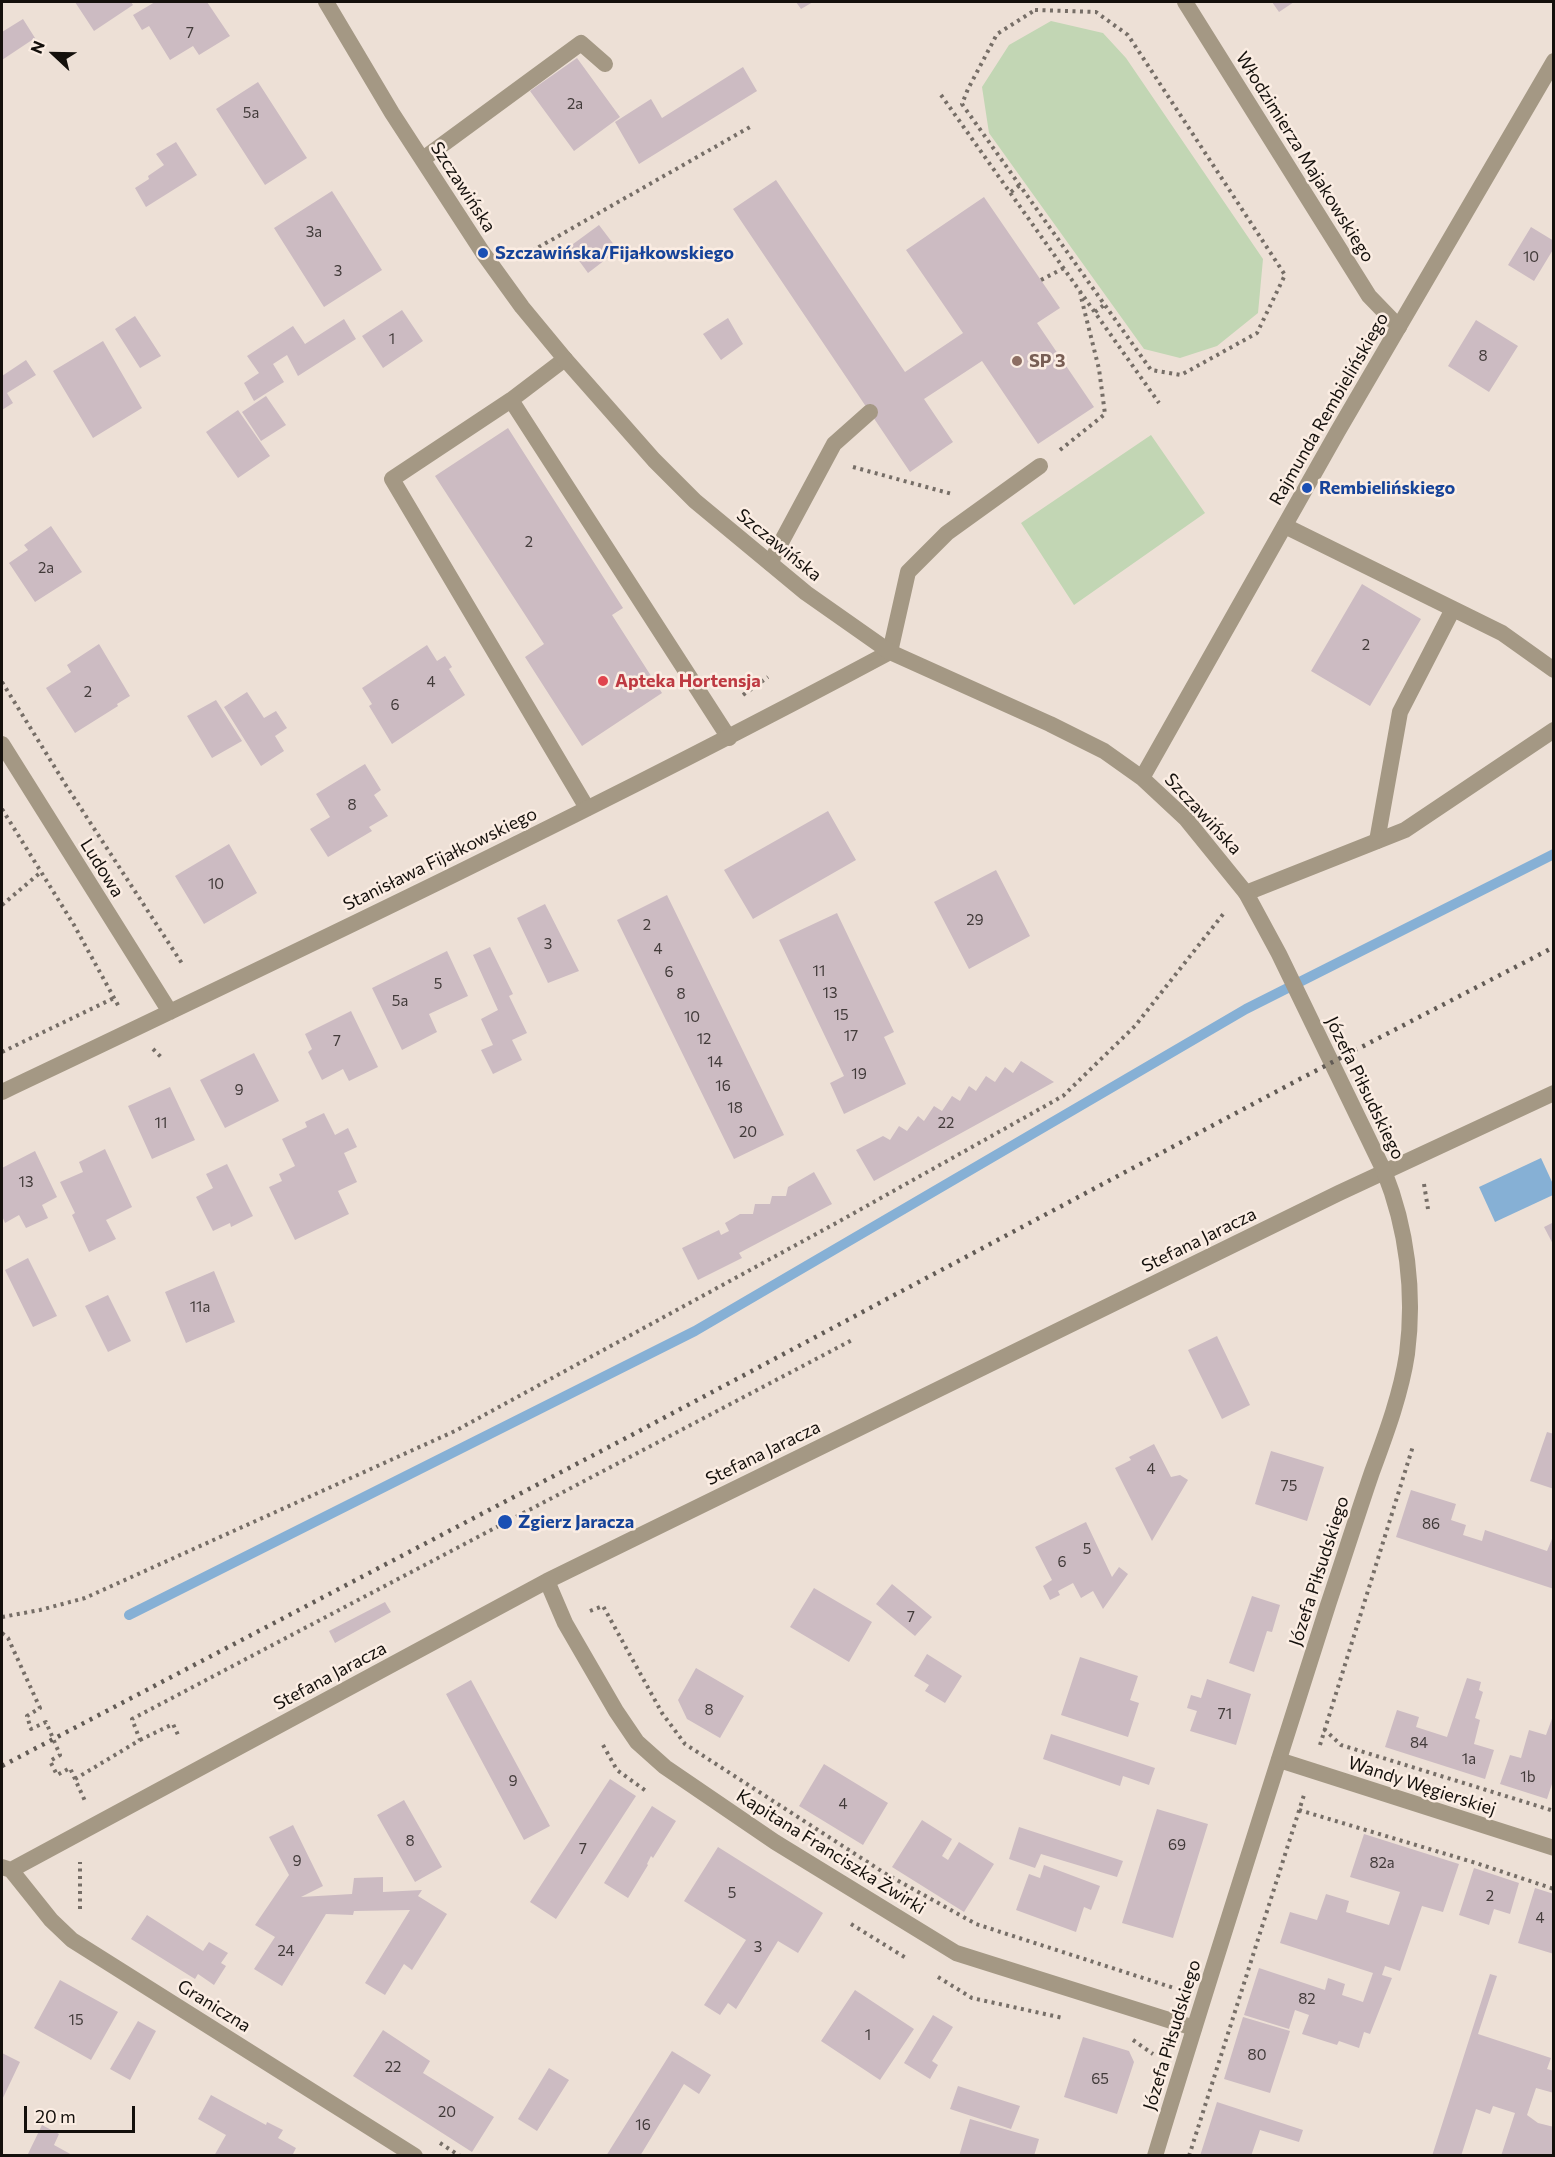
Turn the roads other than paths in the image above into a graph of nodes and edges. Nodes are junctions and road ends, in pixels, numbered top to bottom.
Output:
1 (326, 2) edge
2 (1185, 2) edge
3 (1554, 61) edge
4 (605, 64) dead end
5 (423, 159) junction
6 (1399, 327) junction
7 (565, 359) junction
8 (511, 399) junction
9 (870, 412) dead end
10 (1040, 466) road end
11 (1285, 525) junction
12 (770, 563) junction
13 (1453, 609) junction
14 (890, 652) junction
15 (1554, 669) edge
16 (1554, 730) edge
17 (729, 738) junction
18 (2, 744) edge
19 (1142, 778) junction
20 (587, 808) junction
21 (1377, 841) junction
22 (1246, 893) junction
23 (1303, 1004) joint
24 (170, 1012) junction
25 (2, 1092) edge
26 (1554, 1094) edge
27 (1384, 1171) junction
28 (547, 1581) junction
29 (1279, 1760) junction
30 (1554, 1848) edge
31 (6, 1868) edge
32 (1194, 2028) junction
33 (415, 2156) edge
34 (1155, 2156) edge

1 - 5 street, Szczawińska
2 - 6 street, Włodzimierza Majakowskiego
3 - 6 street, Rajmunda Rembielińskiego
4 - 5 street
5 - 7 street, Szczawińska
6 - 11 street, Rajmunda Rembielińskiego
7 - 8 street
7 - 12 street, Szczawińska
8 - 17 street
8 - 20 street
9 - 12 street
10 - 14 street
11 - 13 street
11 - 19 street, Rajmunda Rembielińskiego
12 - 14 street, Szczawińska
13 - 15 street
13 - 21 street
14 - 17 street, Stanisława Fijałkowskiego
14 - 19 street, Szczawińska
16 - 21 street
17 - 20 street, Stanisława Fijałkowskiego
18 - 24 street, Ludowa
19 - 22 street, Szczawińska
20 - 24 street, Stanisława Fijałkowskiego
21 - 22 street
22 - 23 street, Szczawińska
23 - 27 street, Józefa Piłsudskiego
24 - 25 street, Stanisława Fijałkowskiego
26 - 27 street, Stefana Jaracza
27 - 28 street, Stefana Jaracza
27 - 29 street, Józefa Piłsudskiego
28 - 31 street, Stefana Jaracza
28 - 32 street, Kapitana Franciszka Żwirki
29 - 30 street, Wandy Węgierskiej
29 - 32 street, Józefa Piłsudskiego
31 - 33 street, Graniczna
32 - 34 street, Józefa Piłsudskiego

